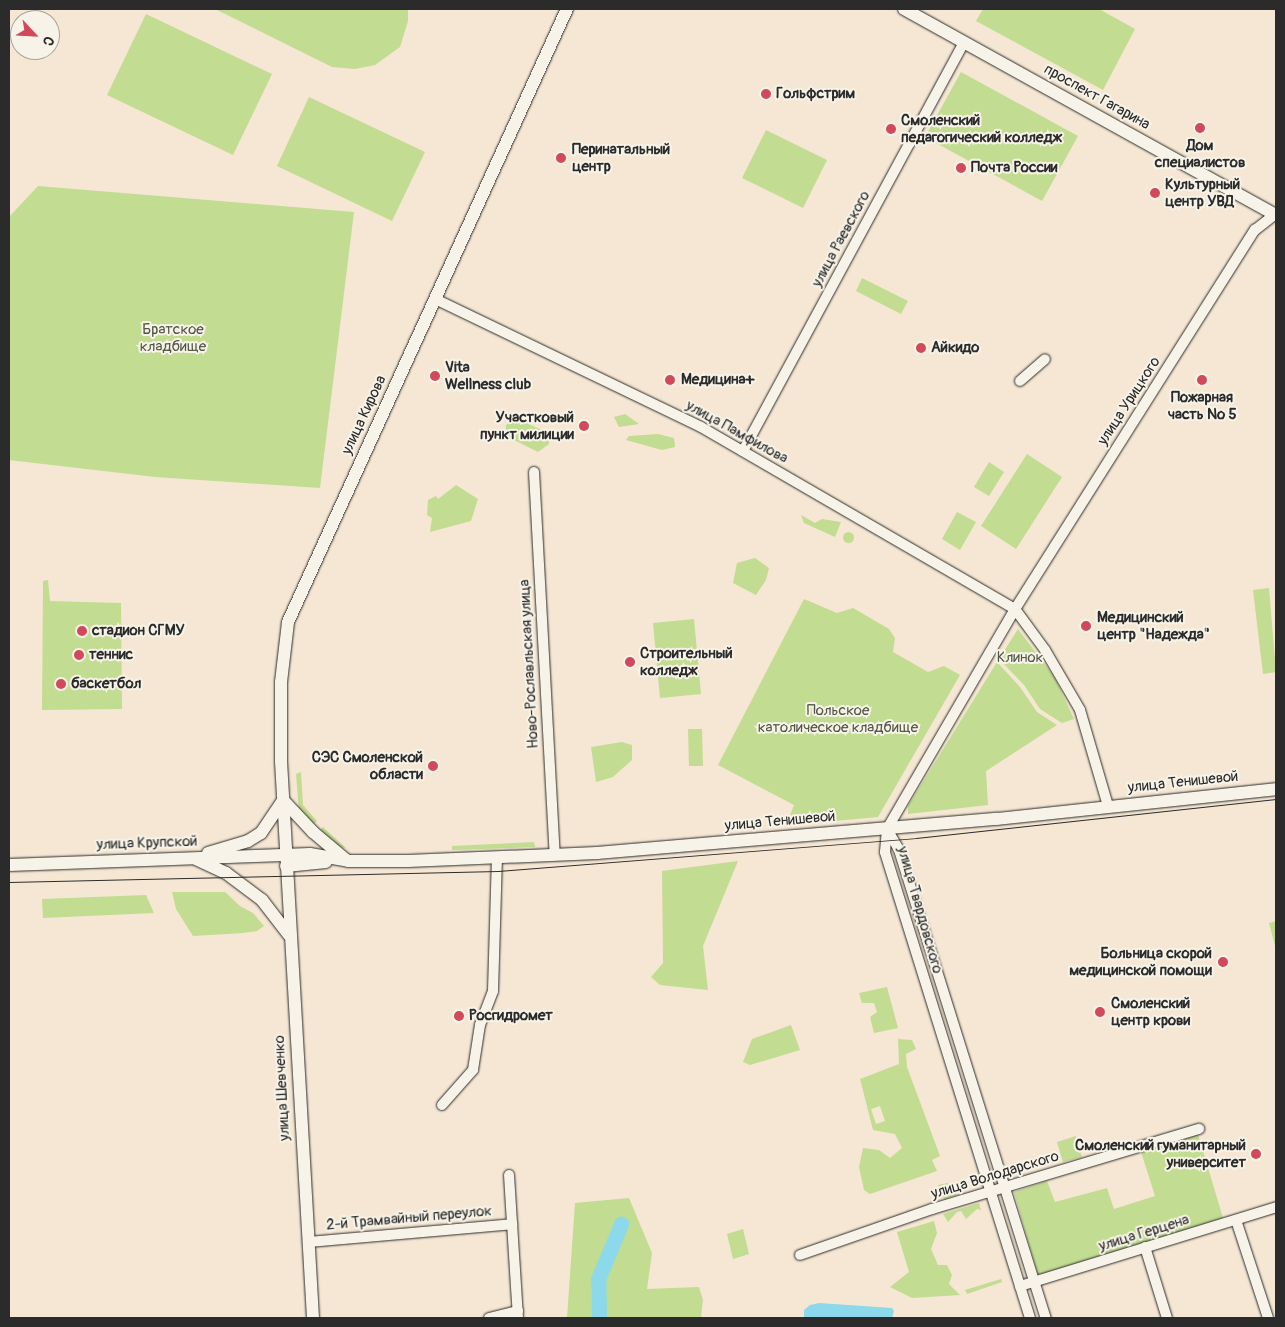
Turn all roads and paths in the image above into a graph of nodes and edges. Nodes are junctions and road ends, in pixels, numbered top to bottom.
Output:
1 (567, 9) edge
2 (904, 9) edge
3 (964, 42) junction
4 (1276, 214) edge
5 (435, 299) junction
6 (1045, 359) dead end
7 (1020, 381) dead end
8 (743, 451) junction
9 (534, 472) dead end
10 (1015, 609) junction
11 (1276, 789) edge
12 (283, 800) junction
13 (1108, 806) junction
14 (887, 829) junction
15 (555, 854) junction
16 (497, 857) junction
17 (194, 858) junction
18 (286, 860) junction
19 (348, 861) junction
20 (9, 865) edge
21 (290, 937) junction
22 (957, 1035) junction
23 (942, 1038) junction
24 (442, 1105) dead end
25 (1199, 1129) dead end
26 (508, 1175) dead end
27 (1007, 1188) junction
28 (990, 1192) junction
29 (1276, 1207) edge
30 (1236, 1220) junction
31 (512, 1224) junction
32 (308, 1242) junction
33 (1145, 1247) junction
34 (800, 1255) dead end
35 (1035, 1282) junction
36 (1020, 1286) junction
37 (518, 1315) edge
38 (313, 1318) edge
39 (489, 1318) edge
40 (1030, 1318) edge
41 (1046, 1318) edge
42 (1167, 1318) edge
43 (1268, 1318) edge

1 - 5 main road, улица Кирова
2 - 3 main road, проспект Гагарина
3 - 4 main road, проспект Гагарина
3 - 8 street, улица Раевского
4 - 10 street, улица Урицкого
5 - 8 street, улица Памфилова
5 - 12 main road, улица Кирова
6 - 7 street
8 - 10 street, улица Памфилова
9 - 15 street, Ново-Рославльская улица
10 - 13 street
10 - 14 street, улица Урицкого
11 - 13 main road, улица Тенишевой
12 - 17 main road
12 - 18 main road, улица Кирова
12 - 19 main road
13 - 14 main road, улица Тенишевой
14 - 15 main road, улица Тенишевой
14 - 22 street, улица Твардовского
14 - 23 street, улица Твардовского
15 - 16 main road, улица Тенишевой
16 - 19 main road, улица Тенишевой
16 - 24 street
17 - 18 main road, улица Крупской
17 - 20 main road, улица Крупской
17 - 21 main road
18 - 19 main road, улица Тенишевой
18 - 21 main road, улица Шевченко
21 - 32 main road, улица Шевченко
22 - 23 street
22 - 27 street, улица Твардовского
23 - 28 street, улица Твардовского
25 - 27 street, улица Володарского
26 - 31 street
27 - 28 street, улица Володарского
27 - 35 street, улица Твардовского
28 - 34 street, улица Володарского
28 - 36 street, улица Твардовского
29 - 30 street, улица Герцена
30 - 33 street, улица Герцена
30 - 43 street
31 - 32 street, 2-й Трамвайный переулок
31 - 37 street
32 - 38 main road, улица Шевченко
33 - 35 street, улица Герцена
33 - 42 street
35 - 36 street, улица Герцена
35 - 41 street, улица Твардовского
36 - 40 street, улица Твардовского
37 - 39 street

